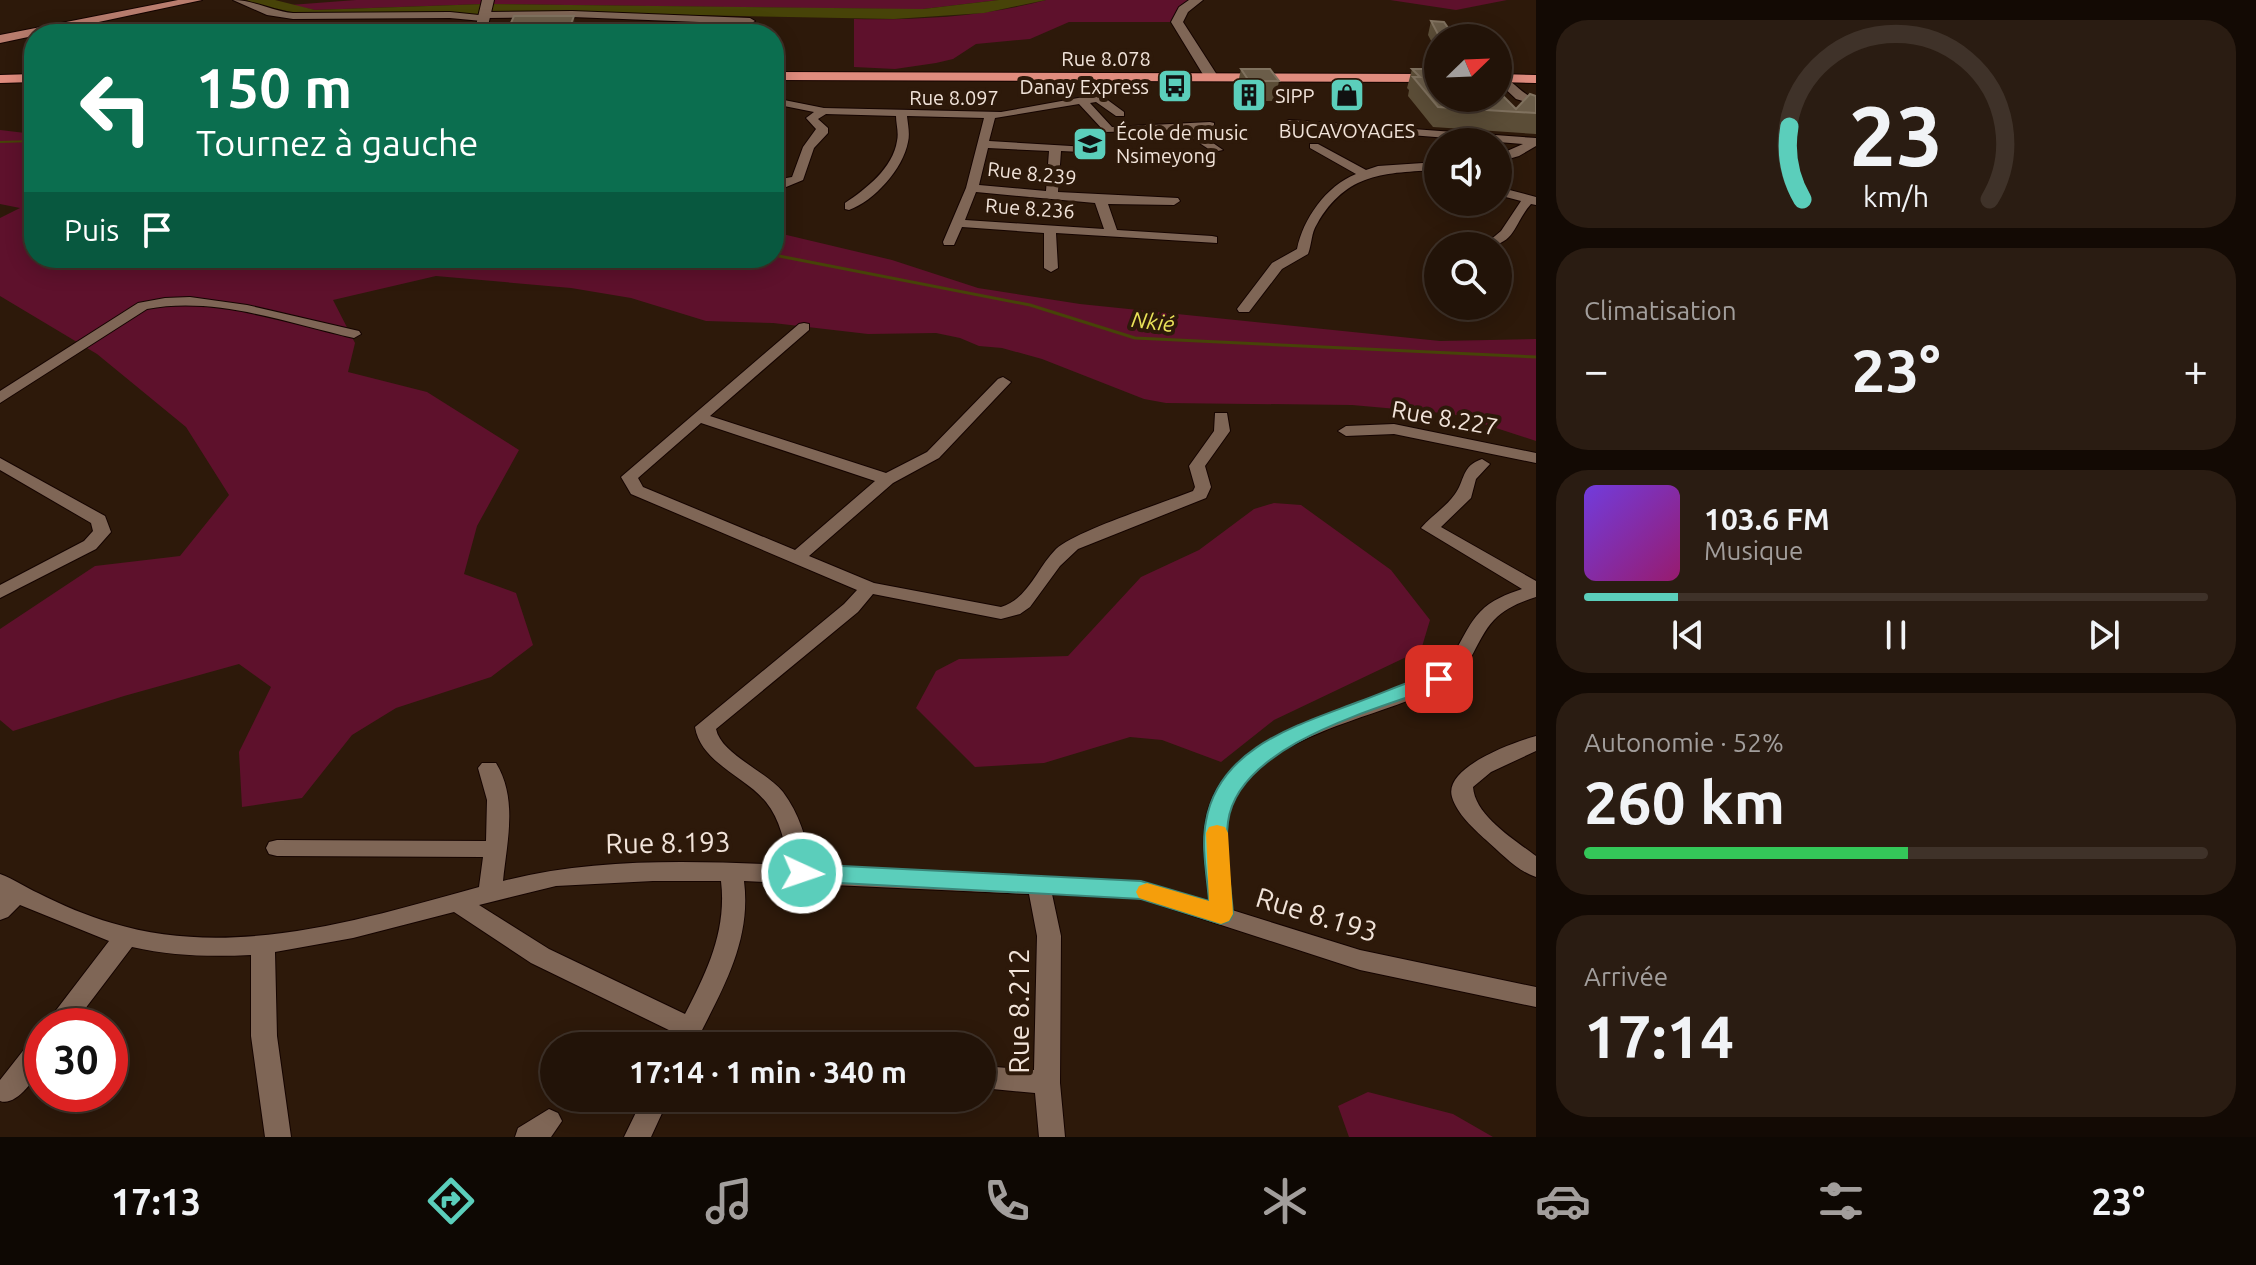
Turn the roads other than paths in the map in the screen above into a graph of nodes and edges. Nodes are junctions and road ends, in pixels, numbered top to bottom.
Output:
1 (196, 0) edge
2 (238, 0) edge
3 (1197, 0) edge
4 (485, 10) edge
5 (750, 21) dead end
6 (75, 24) edge
7 (24, 34) edge
8 (0, 39) edge
9 (784, 76) edge
10 (0, 77) edge
11 (24, 78) edge
12 (1071, 78) junction
13 (1212, 78) junction
14 (1424, 78) edge
15 (1512, 78) edge
16 (1536, 79) edge
17 (1512, 90) edge
18 (1098, 98) junction
19 (1083, 102) junction
20 (1536, 102) edge
21 (784, 103) edge
22 (824, 111) junction
23 (1120, 114) dead end
24 (902, 115) junction
25 (990, 115) junction
26 (1165, 117) dead end
27 (1098, 120) junction
28 (1289, 123) dead end
29 (1210, 125) dead end
30 (1184, 128) junction
31 (1536, 142) edge
32 (983, 144) junction
33 (1314, 146) dead end
34 (1055, 149) junction
35 (1101, 150) dead end
36 (1217, 150) dead end
37 (1512, 155) edge
38 (1424, 167) edge
39 (1364, 174) junction
40 (784, 182) edge
41 (972, 188) junction
42 (1052, 195) junction
43 (1512, 195) edge
44 (1100, 200) junction
45 (1532, 200) edge
46 (1174, 201) dead end
47 (849, 206) dead end
48 (957, 223) junction
49 (1050, 231) junction
50 (1509, 232) edge
51 (1112, 233) junction
52 (1212, 240) dead end
53 (949, 242) dead end
54 (1051, 268) dead end
55 (1244, 309) dead end
56 (804, 327) dead end
57 (354, 334) dead end
58 (1003, 382) dead end
59 (0, 398) edge
60 (1221, 416) dead end
61 (698, 417) junction
62 (1346, 431) dead end
63 (1536, 458) edge
64 (0, 463) edge
65 (1482, 464) dead end
66 (887, 479) junction
67 (798, 557) junction
68 (869, 588) junction
69 (1536, 589) edge
70 (0, 592) edge
71 (1536, 743) edge
72 (489, 768) dead end
73 (277, 848) dead end
74 (493, 849) junction
75 (1536, 868) edge
76 (730, 870) junction
77 (802, 873) junction
78 (1039, 885) junction
79 (490, 893) junction
80 (5, 896) edge
81 (456, 902) junction
82 (1221, 914) junction
83 (124, 939) junction
84 (263, 946) junction
85 (1536, 997) edge
86 (71, 1008) edge
87 (676, 1032) edge
88 (688, 1032) edge
89 (24, 1069) edge
90 (996, 1078) edge
91 (1047, 1083) junction
92 (6, 1092) dead end
93 (649, 1112) edge
94 (278, 1137) edge
95 (637, 1137) edge
96 (1052, 1137) edge

1 - 6 main road
2 - 4 street
3 - 13 main road
4 - 5 street
7 - 8 main road
9 - 12 highway, Rue 8.078
10 - 11 highway
12 - 13 highway, Rue 8.078
12 - 18 street
13 - 14 highway, Rue 8.078
15 - 16 highway
17 - 20 street
18 - 19 street, Rue 8.097
18 - 23 street
19 - 25 street, Rue 8.097
19 - 27 street
21 - 22 street, Rue 8.097
22 - 24 street, Rue 8.097
22 - 40 street
24 - 25 street, Rue 8.097
24 - 47 street
25 - 32 street, Rue 8.236
26 - 27 street
27 - 30 street
28 - 31 street
29 - 30 street
30 - 36 street
31 - 37 street
32 - 34 street
32 - 41 street, Rue 8.236
33 - 39 street
34 - 35 street
34 - 42 street
38 - 39 street
39 - 55 street
41 - 42 street, Rue 8.239
41 - 48 street, Rue 8.236
42 - 44 street, Rue 8.239
43 - 45 street
44 - 46 street
44 - 51 street, Rue 8.239
45 - 50 street
48 - 49 street, Rue 8.236
48 - 53 street
49 - 51 street, Rue 8.236
49 - 54 street
51 - 52 street, Rue 8.236
56 - 61 street
57 - 59 street
58 - 66 street
60 - 68 street
61 - 66 street
61 - 67 street
62 - 63 street, Rue 8.227
64 - 70 street
65 - 69 street
66 - 67 street
67 - 68 street
68 - 77 street
69 - 82 street
71 - 75 street
72 - 74 street
73 - 74 street
74 - 79 street
76 - 77 street, Rue 8.193
76 - 79 street, Rue 8.193
76 - 88 street
77 - 78 street, Rue 8.193
78 - 82 street, Rue 8.193
78 - 91 street, Rue 8.212
79 - 81 street, Rue 8.193
80 - 83 street, Rue 8.193
81 - 84 street, Rue 8.193
81 - 87 street
82 - 85 street, Rue 8.193
83 - 84 street, Rue 8.193
83 - 86 street
84 - 94 street
89 - 92 street
90 - 91 street
91 - 96 street, Rue 8.212
93 - 95 street

